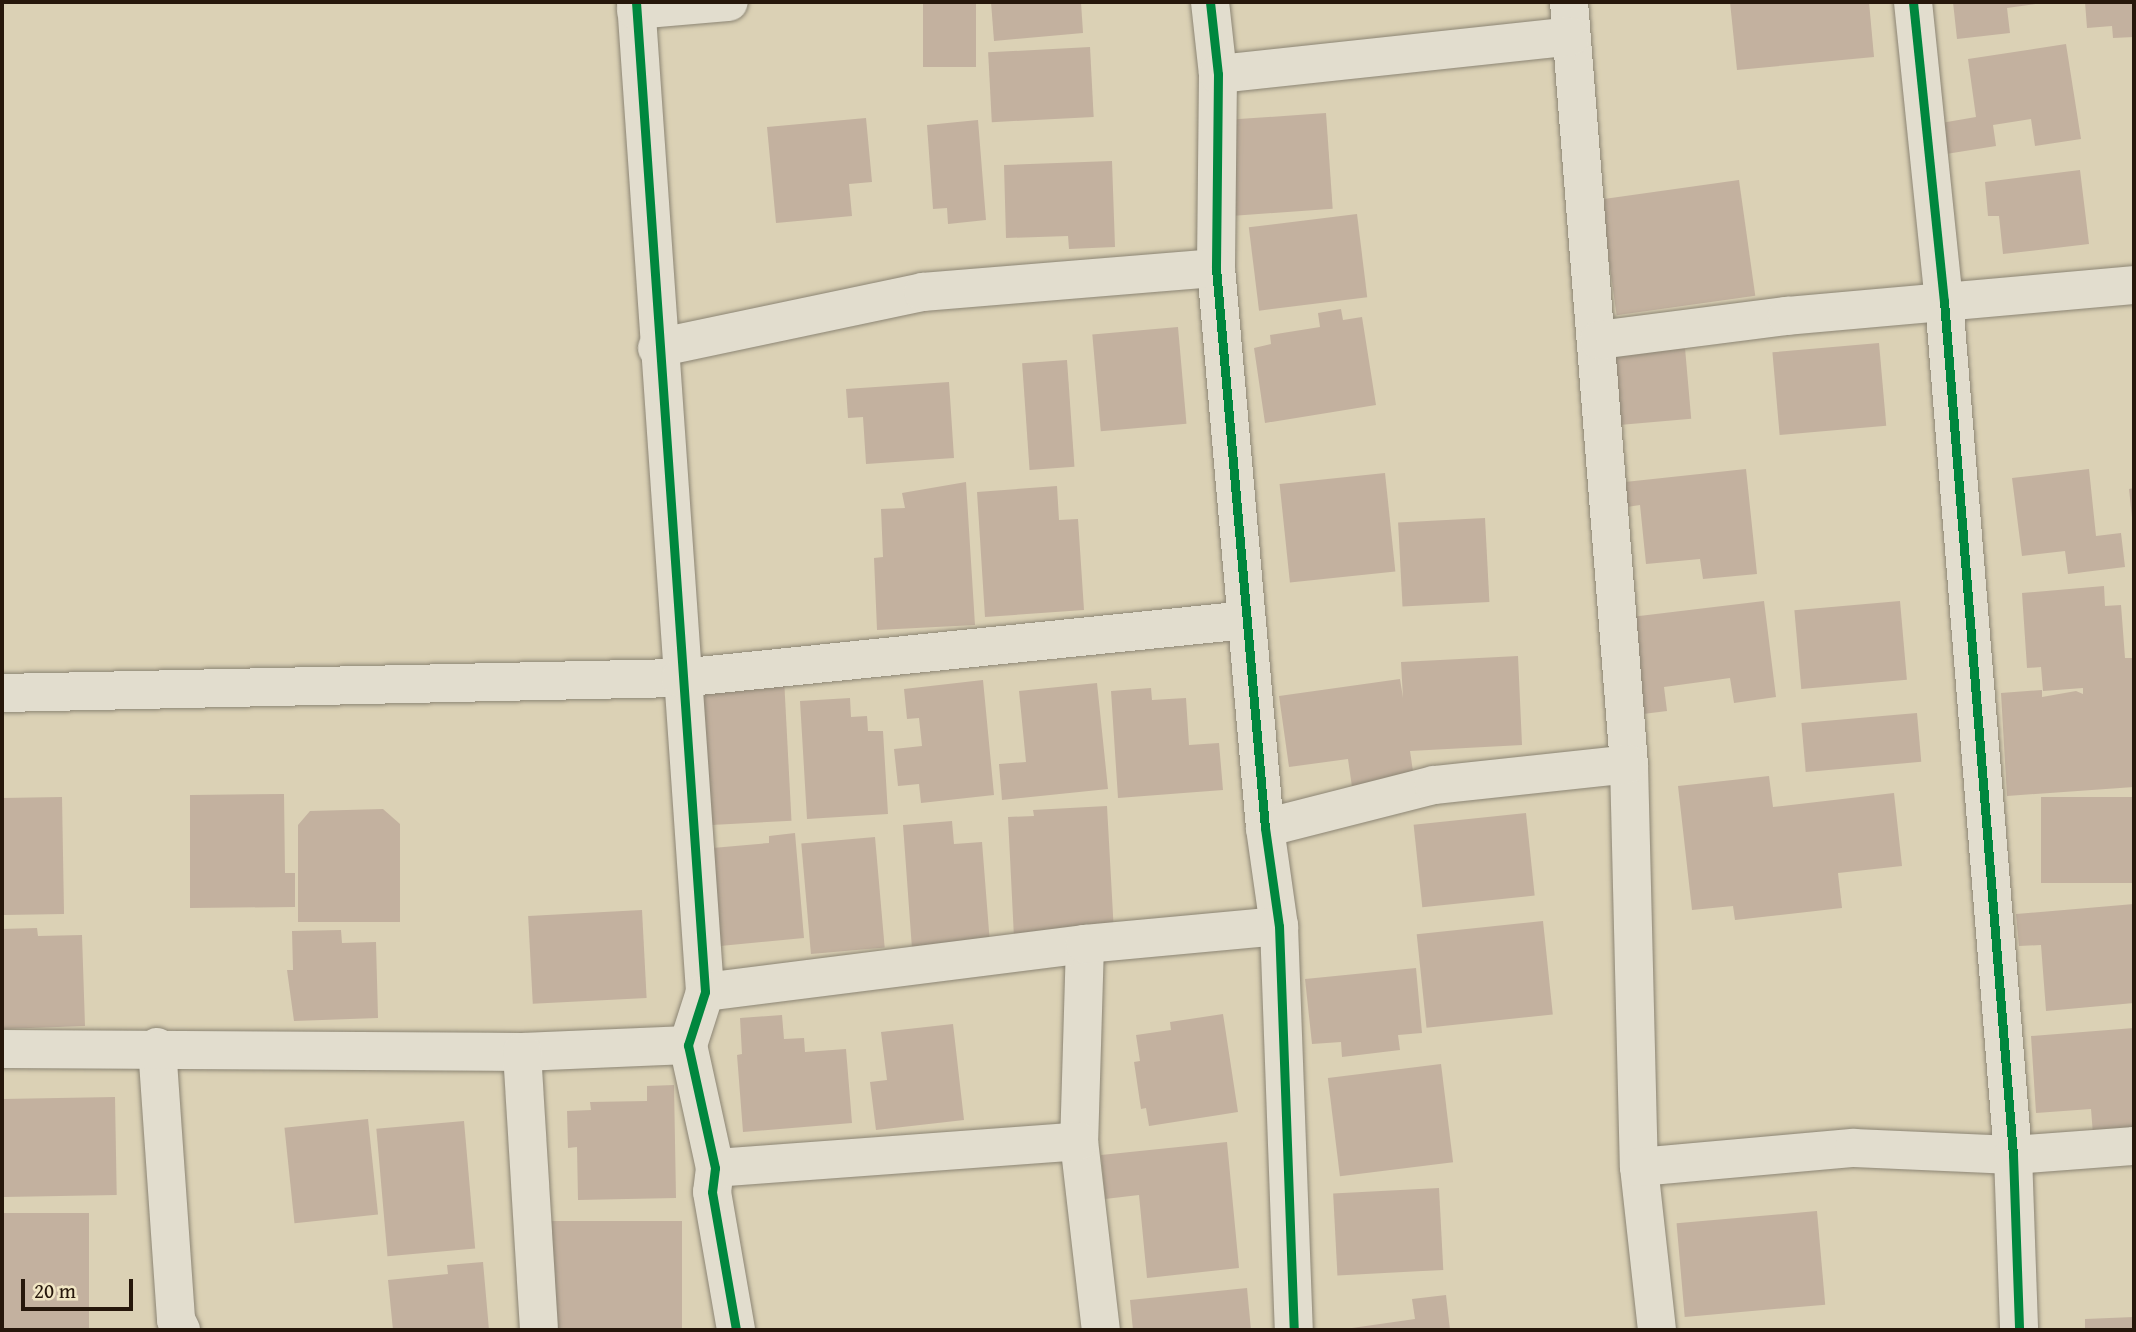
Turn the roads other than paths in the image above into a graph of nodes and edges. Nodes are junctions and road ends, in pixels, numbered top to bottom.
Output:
1 (729, 2) edge
2 (1210, 2) edge
3 (1913, 2) edge
4 (636, 6) edge
5 (1570, 19) edge
6 (1219, 74) junction
7 (1216, 268) junction
8 (2134, 285) edge
9 (1944, 302) junction
10 (1599, 340) junction
11 (657, 348) junction
12 (1246, 620) junction
13 (680, 678) junction
14 (2, 693) edge
15 (1629, 764) junction
16 (1265, 828) junction
17 (1279, 926) junction
18 (1085, 944) junction
19 (705, 992) junction
20 (688, 1045) junction
21 (157, 1047) junction
22 (2, 1049) edge
23 (522, 1052) junction
24 (1079, 1141) junction
25 (2134, 1146) edge
26 (2013, 1155) junction
27 (1639, 1167) junction
28 (715, 1168) junction
29 (181, 1330) edge
30 (539, 1330) edge
31 (736, 1330) edge
32 (1101, 1330) edge
33 (1294, 1330) edge
34 (1657, 1330) edge
35 (2019, 1330) edge

1 - 4 street
2 - 6 street
3 - 9 street
4 - 11 street
5 - 6 street
5 - 10 street
6 - 7 street
7 - 11 street
7 - 12 street
8 - 9 street
9 - 10 street
9 - 26 street
10 - 15 street
11 - 13 street
12 - 13 street
12 - 16 street
13 - 14 street
13 - 19 street
15 - 16 street
15 - 27 street
16 - 17 street
17 - 18 street
17 - 33 street
18 - 19 street
18 - 24 street
19 - 20 street
20 - 23 street
20 - 28 street
21 - 22 street
21 - 23 street
21 - 29 street
23 - 30 street
24 - 28 street
24 - 32 street
25 - 26 street
26 - 27 street
26 - 35 street
27 - 34 street
28 - 31 street

